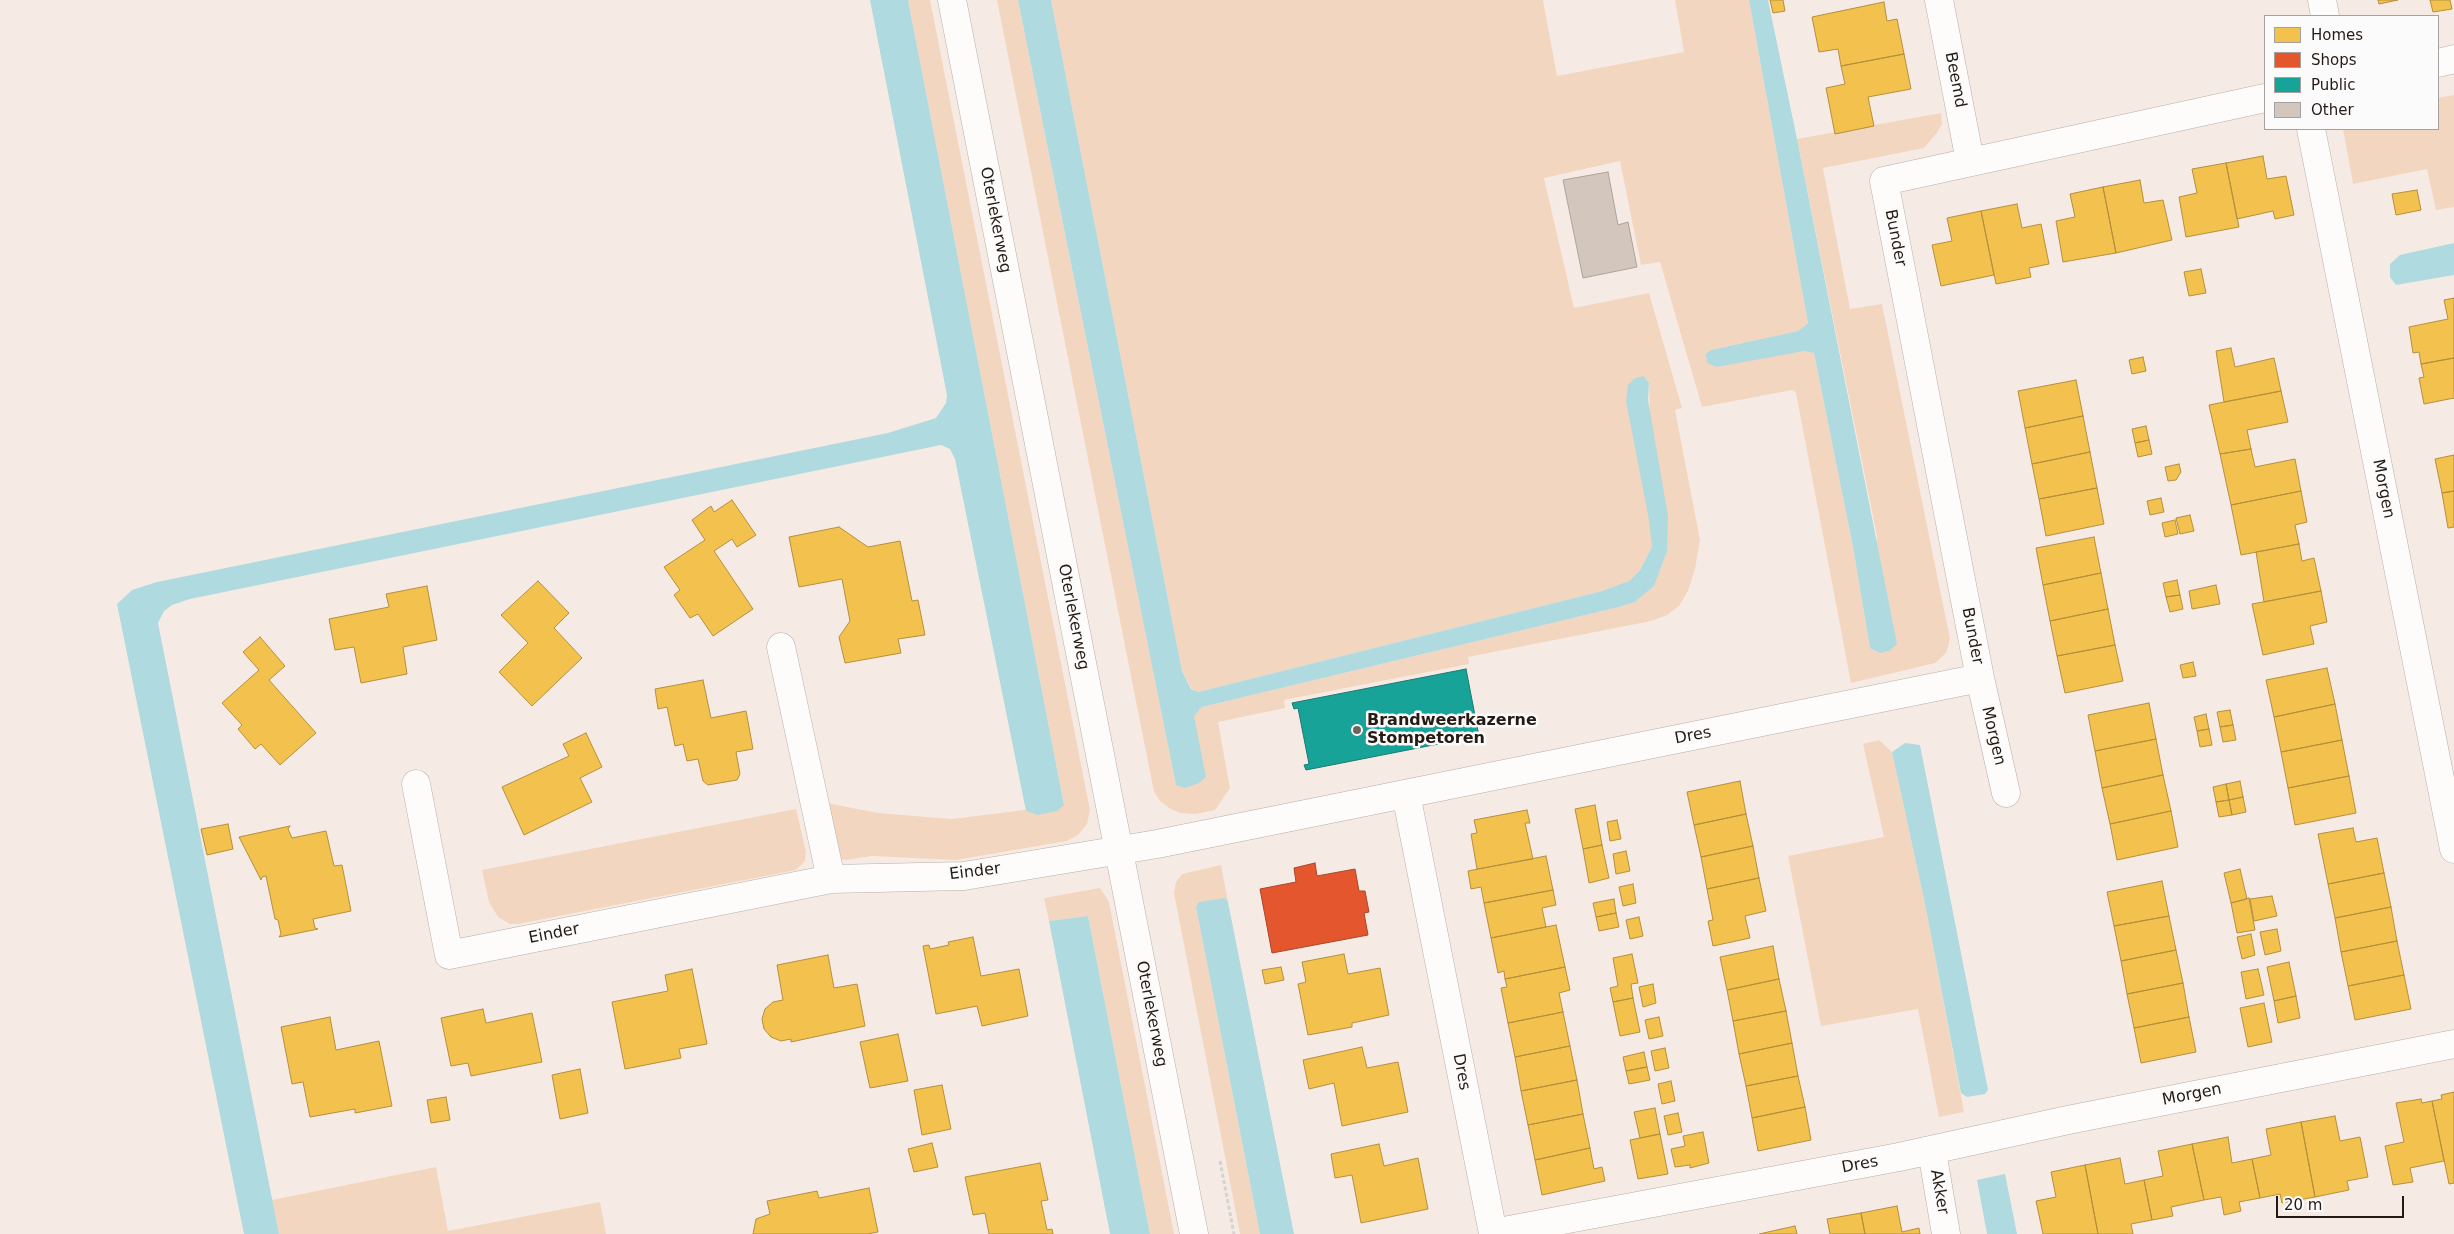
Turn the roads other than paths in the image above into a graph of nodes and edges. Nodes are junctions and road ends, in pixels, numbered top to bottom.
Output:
1 (952, 0) edge
2 (1939, 0) edge
3 (2322, 0) edge
4 (2325, 15) edge
5 (2454, 59) edge
6 (2439, 63) edge
7 (2264, 98) edge
8 (2311, 130) edge
9 (1970, 161) junction
10 (780, 647) dead end
11 (1980, 678) junction
12 (416, 784) dead end
13 (2006, 793) dead end
14 (1406, 794) junction
15 (2454, 849) edge
16 (1118, 850) junction
17 (831, 879) junction
18 (2454, 1044) edge
19 (1932, 1151) junction
20 (1194, 1234) edge
21 (1493, 1234) edge
22 (1946, 1234) edge

1 - 16 street, Oterlekerweg
2 - 9 street, Beemd
3 - 4 street
5 - 6 street
7 - 9 street, Bunder
8 - 15 street, Morgen
9 - 11 street, Bunder
10 - 17 street
11 - 13 street, Morgen
11 - 14 street, Dres
12 - 17 street, Einder
14 - 16 street, Dres
14 - 21 street, Dres
16 - 17 street, Einder
16 - 20 street, Oterlekerweg
18 - 19 street, Morgen
19 - 21 street, Dres
19 - 22 street, Akker

